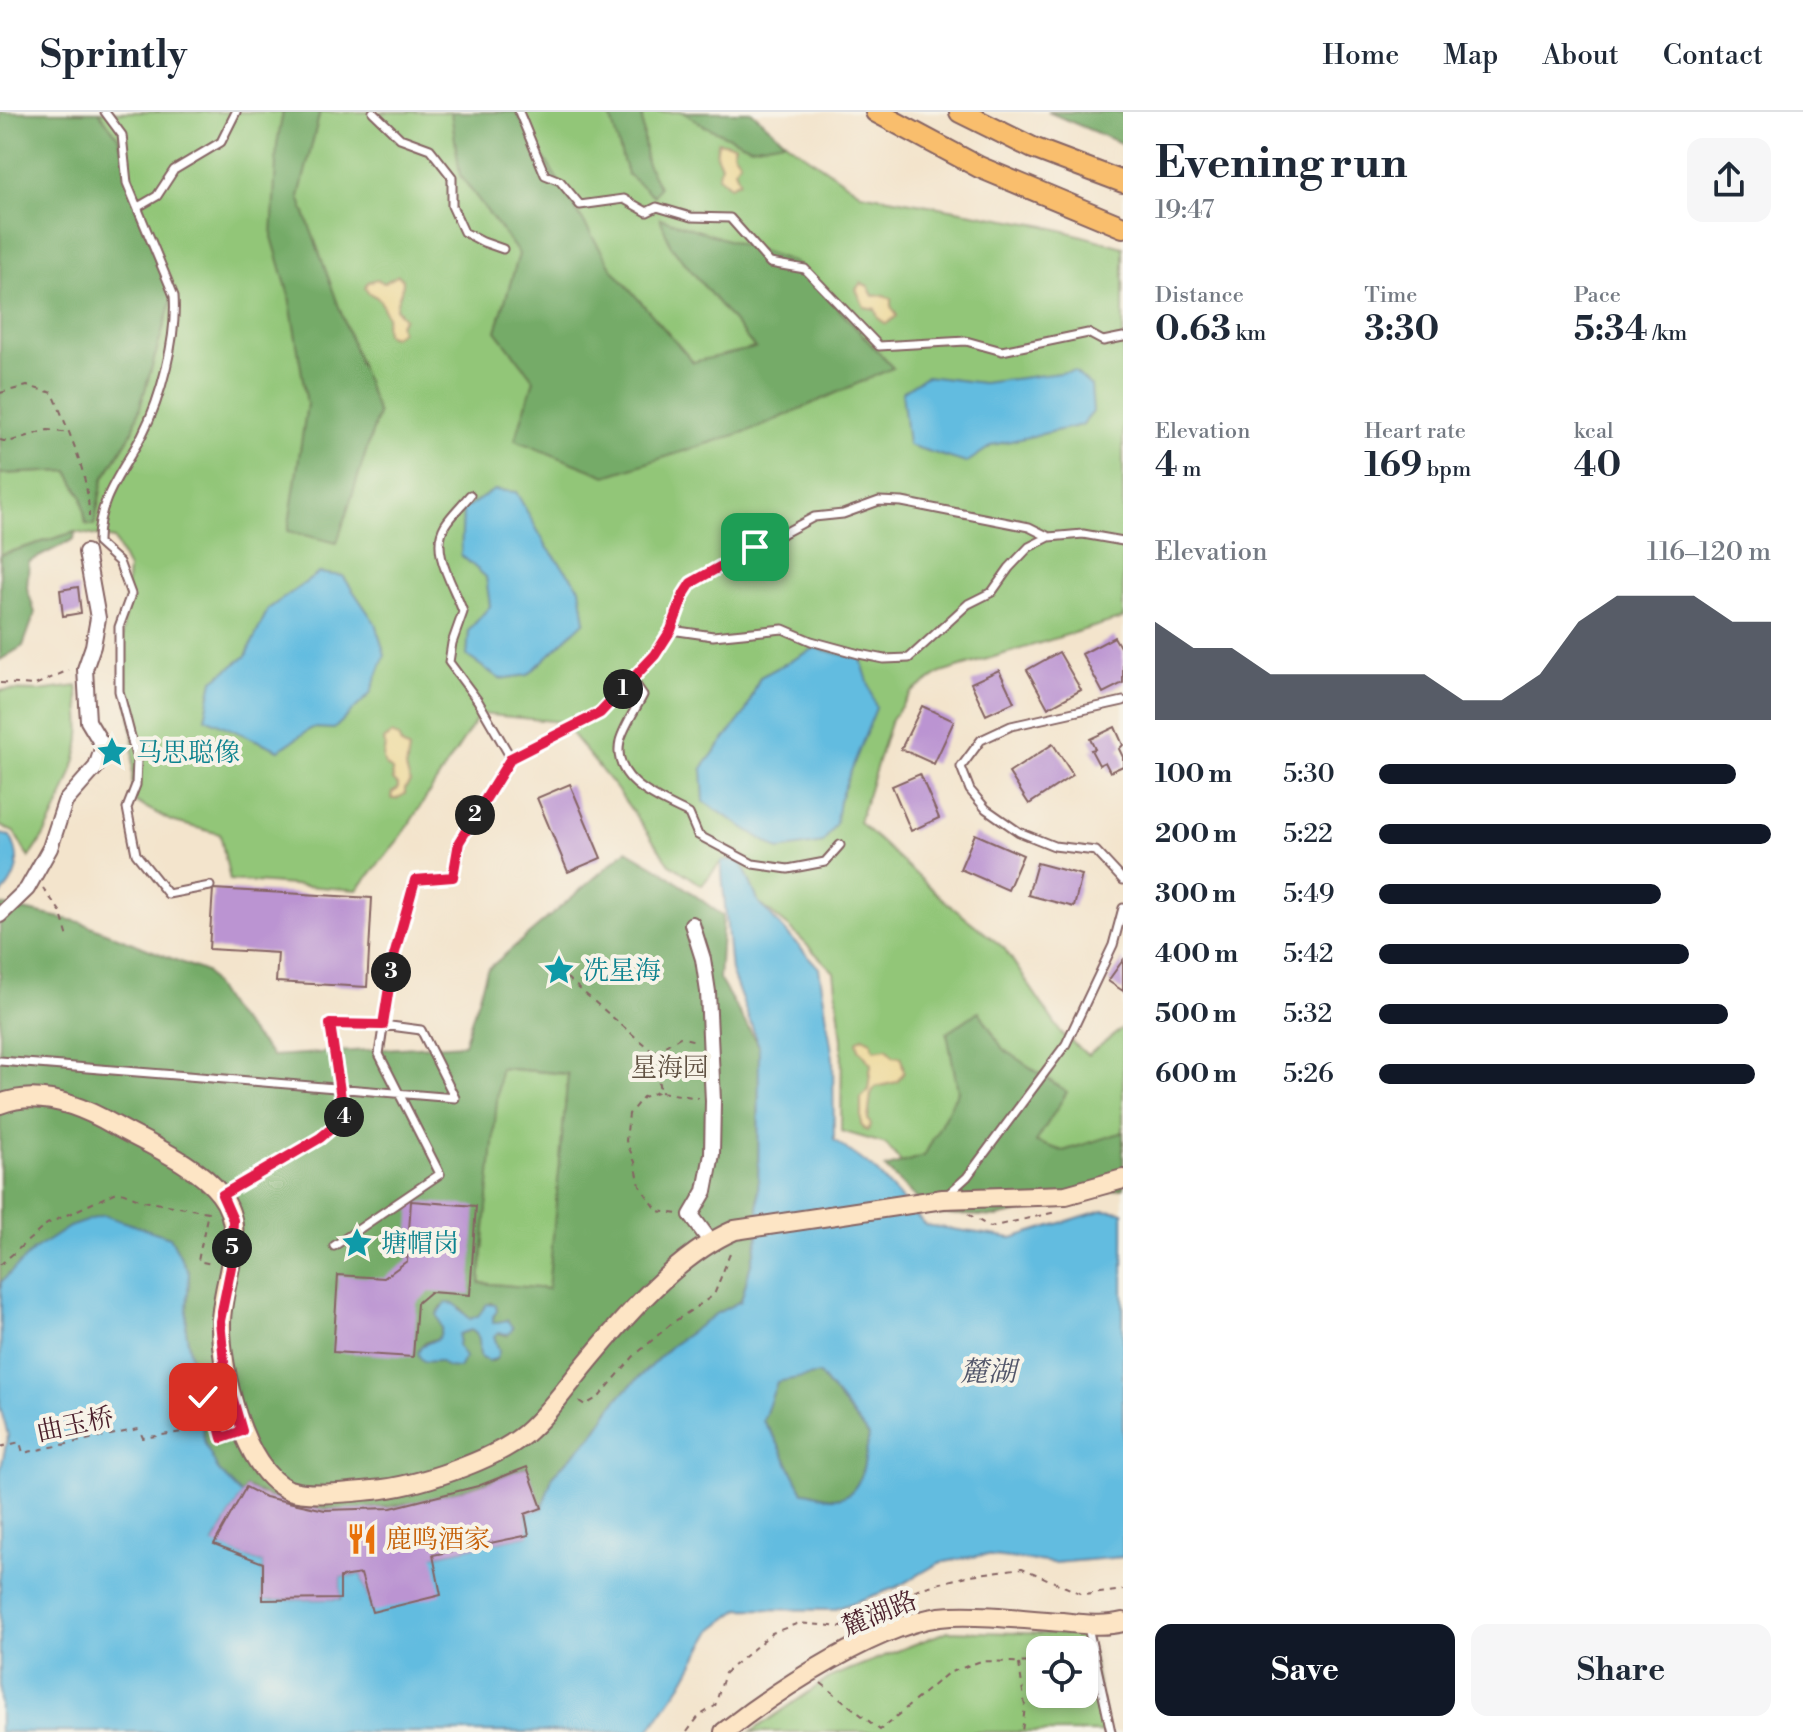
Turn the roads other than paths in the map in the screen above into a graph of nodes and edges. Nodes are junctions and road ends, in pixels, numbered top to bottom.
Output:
1 (105, 112) edge
2 (236, 112) edge
3 (373, 112) edge
4 (519, 112) edge
5 (876, 112) edge
6 (960, 112) edge
7 (1123, 182) edge
8 (138, 207) junction
9 (1123, 227) edge
10 (503, 249) dead end
11 (1123, 337) edge
12 (470, 495) dead end
13 (1049, 537) junction
14 (1123, 541) edge
15 (86, 552) dead end
16 (671, 630) junction
17 (632, 679) junction
18 (1123, 701) edge
19 (511, 758) junction
20 (840, 845) dead end
21 (1123, 880) edge
22 (210, 886) dead end
23 (1123, 908) edge
24 (0, 915) edge
25 (692, 924) dead end
26 (383, 1025) junction
27 (0, 1061) edge
28 (340, 1088) junction
29 (399, 1093) junction
30 (0, 1104) edge
31 (1123, 1179) edge
32 (222, 1195) junction
33 (943, 1199) junction
34 (710, 1241) junction
35 (334, 1246) dead end
36 (1123, 1622) edge
37 (1087, 1624) junction
38 (724, 1732) edge
39 (1111, 1732) edge

1 - 8 lane
2 - 8 lane
3 - 10 lane
4 - 11 lane
5 - 9 main road
6 - 7 main road
8 - 22 lane
12 - 19 lane
13 - 14 lane
13 - 16 lane
13 - 16 lane
15 - 24 street
16 - 17 lane
17 - 19 lane
17 - 20 lane
18 - 21 lane
19 - 26 lane
23 - 33 lane
25 - 34 street
26 - 28 lane
26 - 29 lane
26 - 29 lane
27 - 28 lane
28 - 29 lane
28 - 32 lane
29 - 35 lane
30 - 32 street
31 - 33 street
32 - 34 street
33 - 34 street
36 - 37 street, 麓湖路
37 - 38 street, 麓湖路
37 - 39 lane

